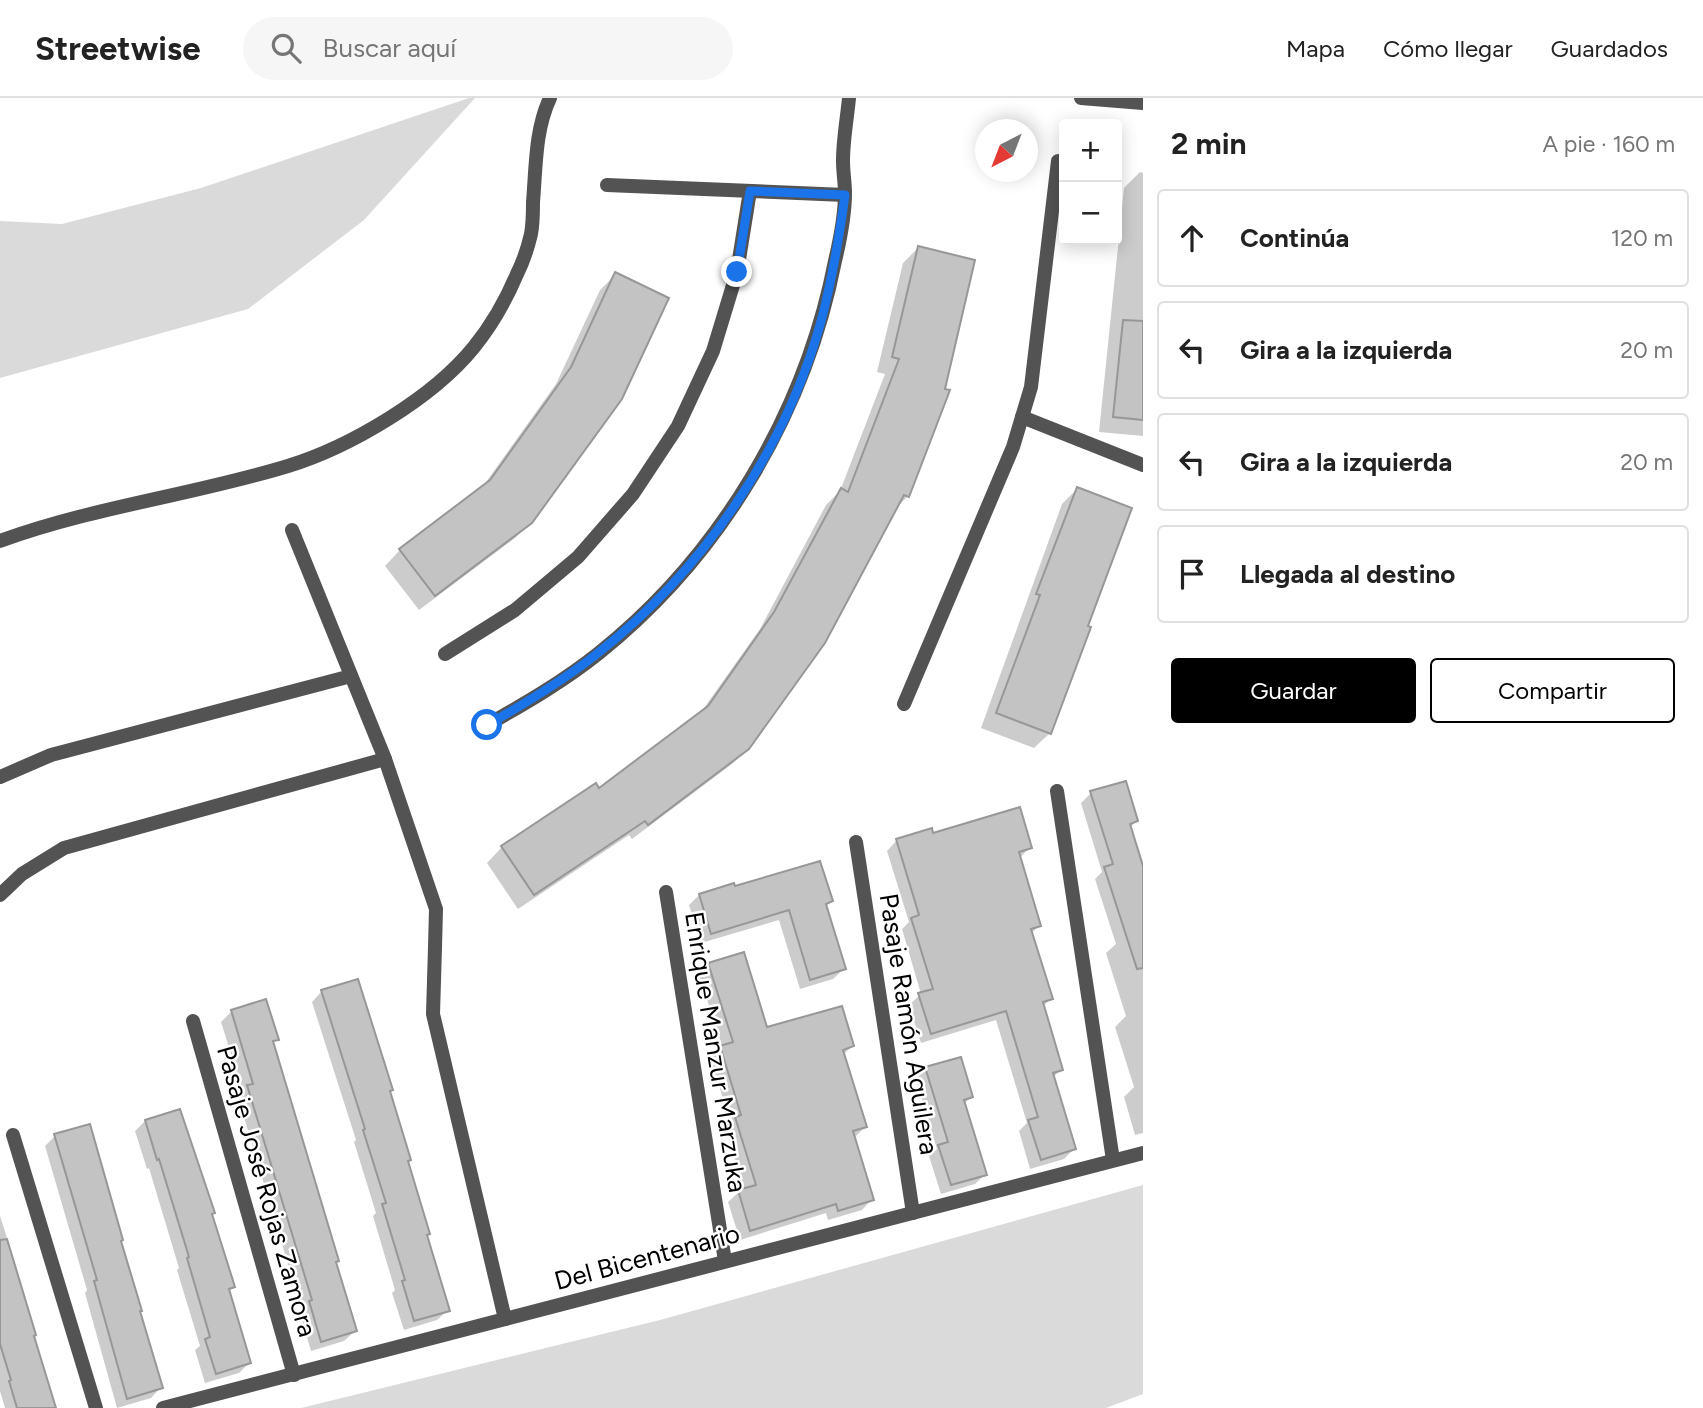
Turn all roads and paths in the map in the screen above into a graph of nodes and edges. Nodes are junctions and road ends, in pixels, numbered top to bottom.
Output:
1 (550, 98) edge
2 (849, 98) edge
3 (1081, 98) edge
4 (1143, 103) edge
5 (1058, 161) dead end
6 (607, 184) dead end
7 (750, 191) junction
8 (845, 195) junction
9 (1022, 417) junction
10 (1143, 465) edge
11 (292, 530) dead end
12 (0, 541) edge
13 (445, 654) dead end
14 (351, 676) junction
15 (904, 704) dead end
16 (487, 725) dead end
17 (384, 759) junction
18 (0, 777) edge
19 (1056, 792) dead end
20 (856, 842) dead end
21 (666, 892) dead end
22 (0, 895) edge
23 (193, 1021) dead end
24 (13, 1135) dead end
25 (1143, 1153) edge
26 (1113, 1160) junction
27 (913, 1213) junction
28 (725, 1261) junction
29 (505, 1320) junction
30 (294, 1375) junction
31 (96, 1408) edge
32 (163, 1408) edge

1 - 12 street
2 - 8 street
3 - 4 street
5 - 9 street
6 - 7 street
7 - 8 street
7 - 13 street
8 - 16 street
9 - 10 street
9 - 15 street
11 - 14 street
14 - 17 street
14 - 18 street
17 - 22 street
17 - 29 street
19 - 26 street
20 - 27 street, Pasaje Ramón Aguilera
21 - 28 street, Enrique Manzur Marzuka
23 - 30 street, Pasaje José Rojas Zamora
24 - 31 street
25 - 26 street, Del Bicentenario
26 - 27 street, Del Bicentenario
27 - 28 street, Del Bicentenario
28 - 29 street, Del Bicentenario
29 - 30 street, Del Bicentenario
30 - 32 street, Del Bicentenario

